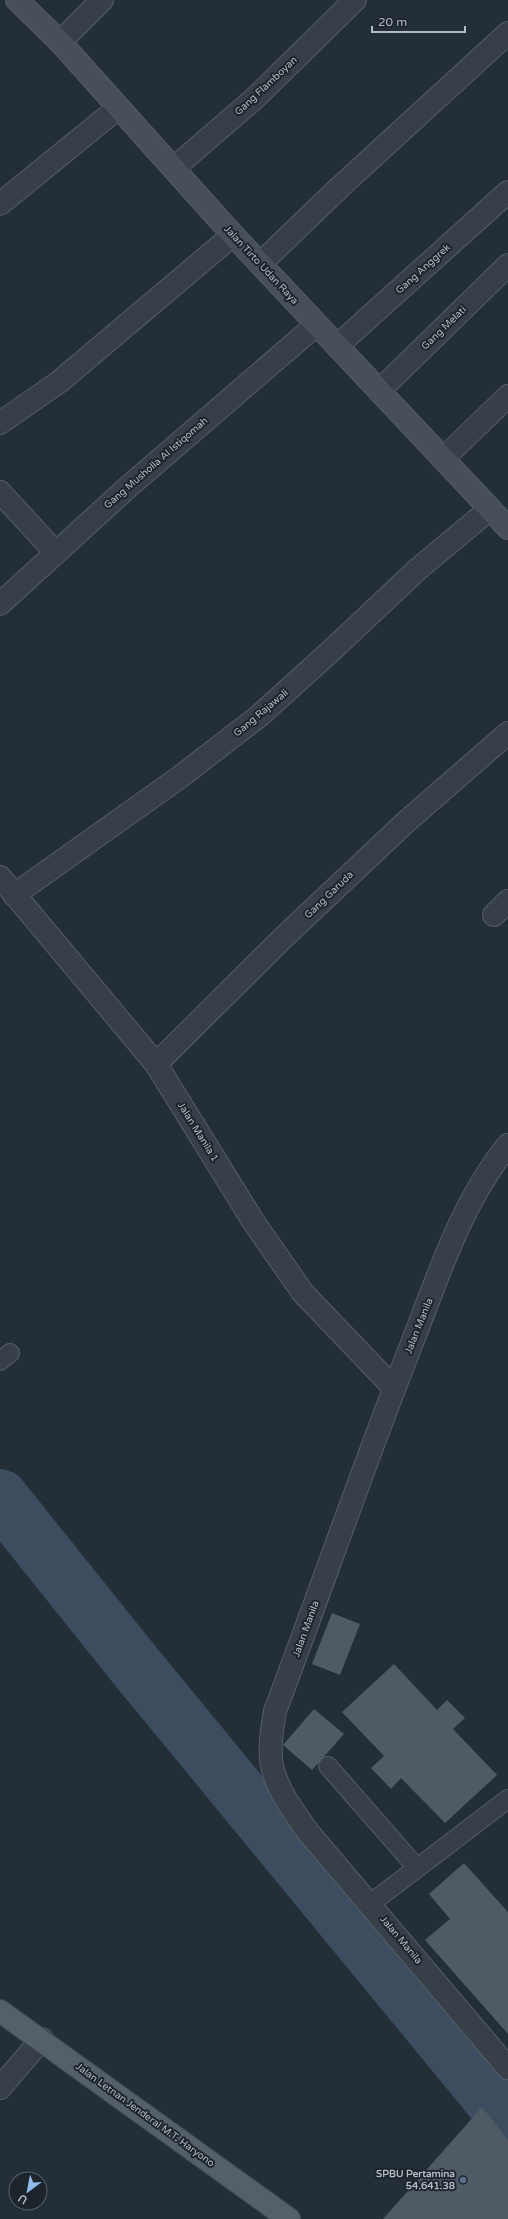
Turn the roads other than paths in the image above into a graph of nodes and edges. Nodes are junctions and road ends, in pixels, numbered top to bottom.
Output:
1 (17, 0) edge
2 (102, 0) edge
3 (355, 0) edge
4 (508, 33) edge
5 (60, 42) junction
6 (118, 108) junction
7 (174, 168) junction
8 (508, 192) edge
9 (0, 204) edge
10 (233, 235) junction
11 (260, 264) junction
12 (508, 265) edge
13 (316, 325) junction
14 (337, 346) junction
15 (379, 391) junction
16 (508, 396) edge
17 (0, 423) edge
18 (443, 459) junction
19 (0, 492) edge
20 (490, 509) junction
21 (508, 528) edge
22 (55, 552) junction
23 (0, 604) edge
24 (508, 732) edge
25 (0, 877) edge
26 (14, 895) junction
27 (156, 1064) junction
28 (508, 1145) edge
29 (394, 1388) junction
30 (328, 1766) dead end
31 (508, 1799) edge
32 (417, 1868) junction
33 (370, 1904) junction
34 (0, 2010) edge
35 (42, 2039) junction
36 (508, 2068) edge
37 (0, 2088) edge
38 (289, 2219) edge

1 - 5 street, Jalan Tirto Udan Raya
2 - 5 street
3 - 7 street, Gang Flamboyan
4 - 11 street
5 - 6 street, Jalan Tirto Udan Raya
6 - 7 street, Jalan Tirto Udan Raya
6 - 9 street
7 - 10 street, Jalan Tirto Udan Raya
8 - 14 street, Gang Anggrek
10 - 11 street, Jalan Tirto Udan Raya
10 - 17 street
11 - 13 street, Jalan Tirto Udan Raya
12 - 15 street, Gang Melati
13 - 14 street, Jalan Tirto Udan Raya
13 - 22 street, Gang Musholla Al Istiqomah
14 - 15 street, Jalan Tirto Udan Raya
15 - 18 street, Jalan Tirto Udan Raya
16 - 18 street
18 - 20 street, Jalan Tirto Udan Raya
19 - 22 street
20 - 21 street, Jalan Tirto Udan Raya
20 - 26 street, Gang Rajawali
22 - 23 street, Gang Musholla Al Istiqomah
24 - 27 street, Gang Garuda
25 - 26 street, Jalan Manila 1
26 - 27 street, Jalan Manila 1
27 - 29 street, Jalan Manila 1
28 - 29 street, Jalan Manila
29 - 33 street, Jalan Manila
30 - 32 lane
31 - 32 lane
32 - 33 lane
33 - 36 street, Jalan Manila
34 - 35 main road, Jalan Letnan Jenderal M.T. Haryono
35 - 37 street
35 - 38 main road, Jalan Letnan Jenderal M.T. Haryono

